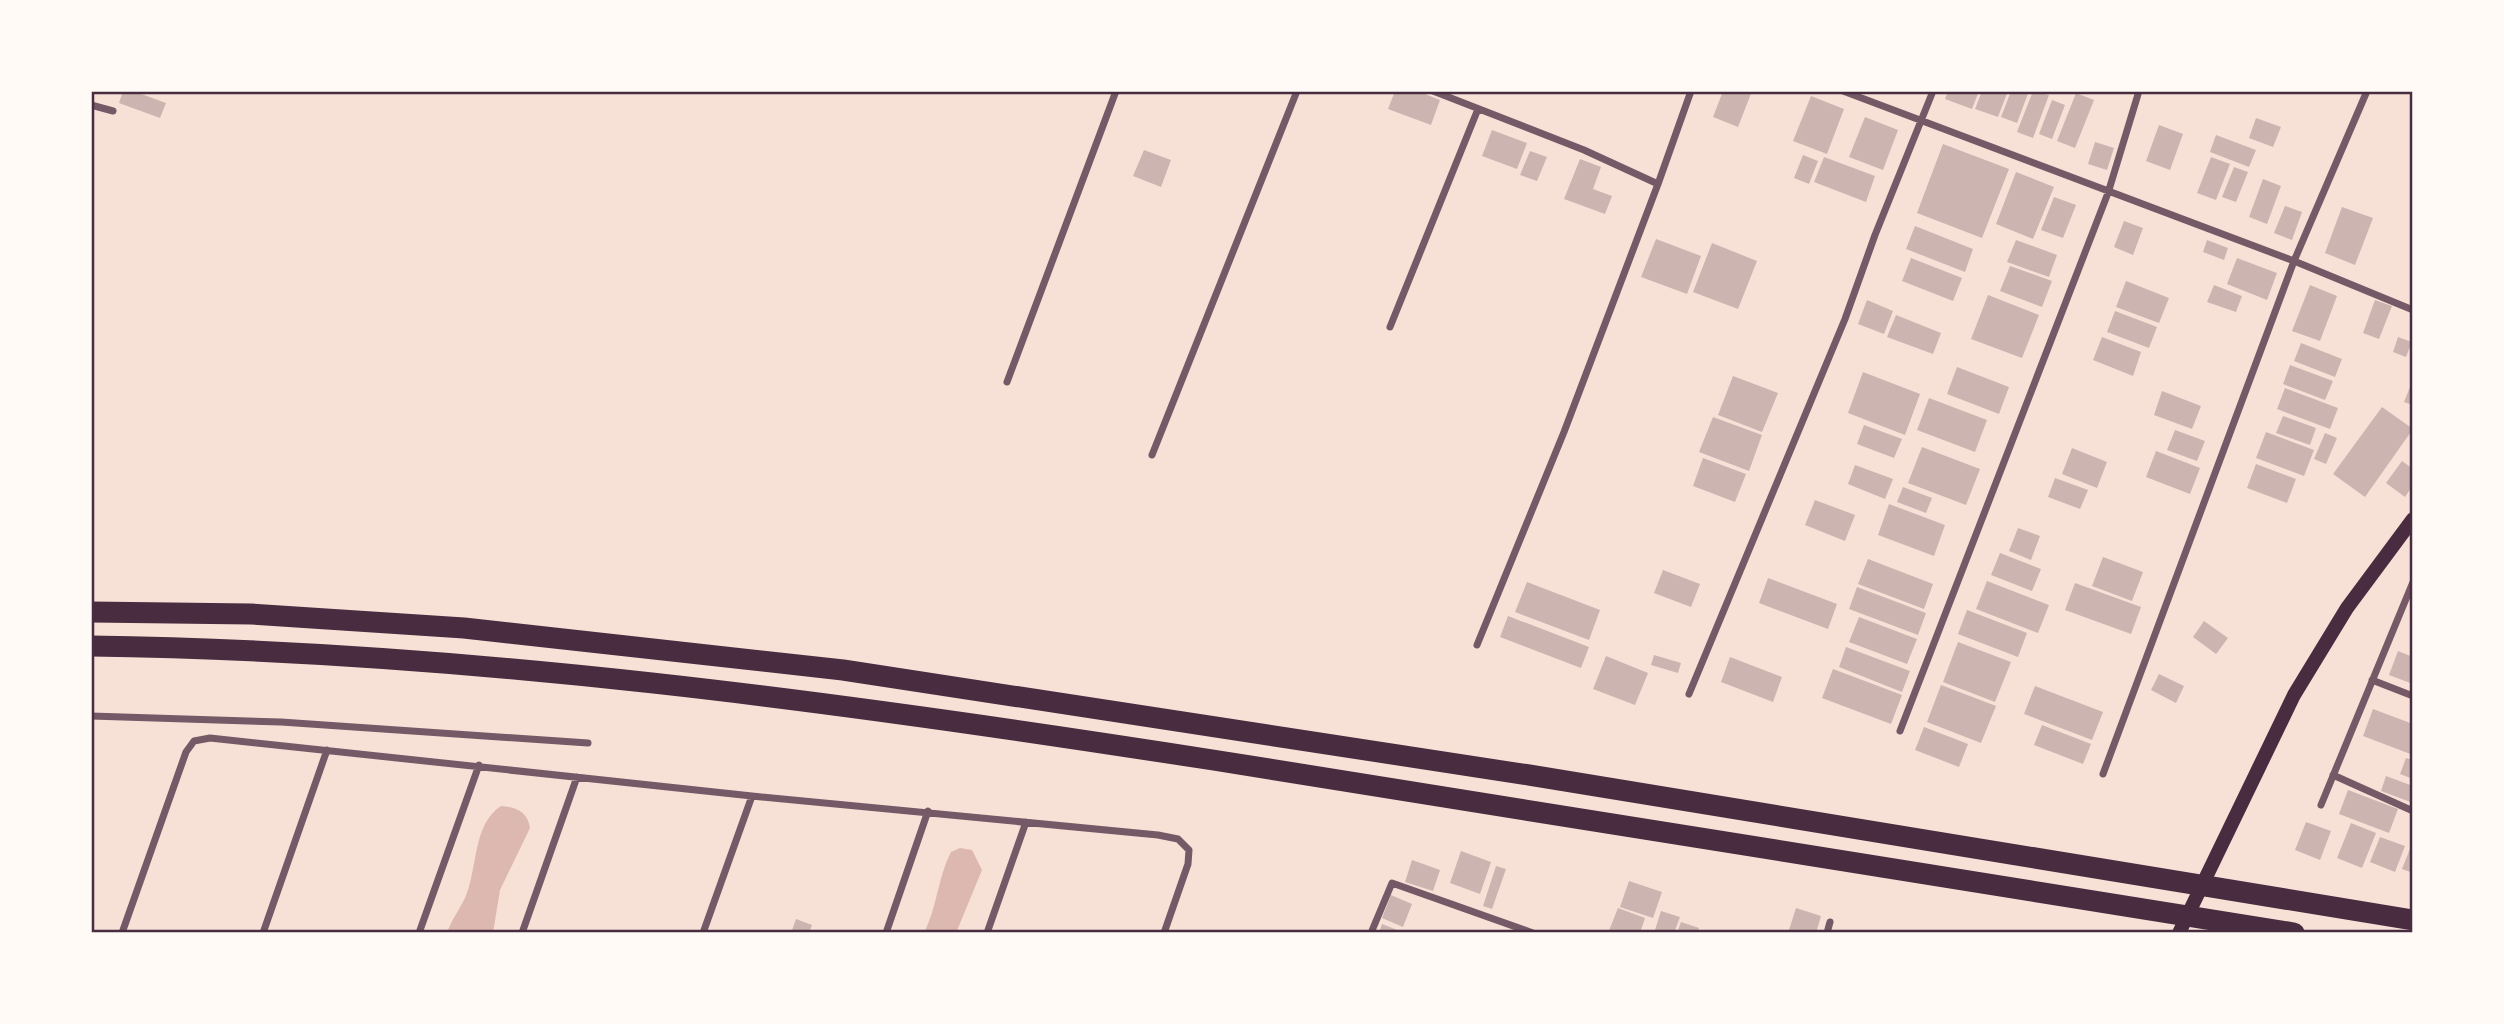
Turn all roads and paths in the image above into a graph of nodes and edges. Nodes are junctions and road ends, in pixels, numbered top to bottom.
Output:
1 (1116, 91) edge
2 (1297, 91) edge
3 (1433, 91) edge
4 (1691, 91) edge
5 (1843, 91) edge
6 (1933, 91) edge
7 (2139, 91) edge
8 (2367, 91) edge
9 (91, 105) edge
10 (1478, 109) junction
11 (113, 111) dead end
12 (1921, 120) junction
13 (1658, 184) junction
14 (2108, 193) junction
15 (2294, 261) junction
16 (2413, 310) edge
17 (1390, 327) dead end
18 (1007, 382) dead end
19 (1152, 455) dead end
20 (2413, 519) edge
21 (2413, 582) edge
22 (91, 612) edge
23 (1476, 645) dead end
24 (91, 646) edge
25 (2372, 680) junction
26 (1689, 694) dead end
27 (2413, 696) edge
28 (91, 716) edge
29 (1900, 731) dead end
30 (588, 744) dead end
31 (327, 750) junction
32 (479, 765) junction
33 (2103, 774) dead end
34 (2333, 775) junction
35 (577, 777) junction
36 (752, 796) junction
37 (2320, 805) dead end
38 (929, 811) junction
39 (2413, 811) edge
40 (1026, 821) junction
41 (2413, 920) edge
42 (1830, 922) dead end
43 (122, 933) edge
44 (262, 933) edge
45 (419, 933) edge
46 (522, 933) edge
47 (703, 933) edge
48 (886, 933) edge
49 (987, 933) edge
50 (1164, 933) edge
51 (1371, 933) edge
52 (1533, 933) edge
53 (1827, 933) edge
54 (2179, 933) edge
55 (2294, 933) edge

1 - 18 street
2 - 19 street
3 - 10 street
4 - 13 street
5 - 12 street
6 - 12 street
7 - 14 street
8 - 15 street
9 - 11 street
10 - 13 street
10 - 17 street
12 - 14 street
12 - 26 street
13 - 23 street
14 - 15 street
14 - 29 street
15 - 16 street
15 - 33 street
20 - 54 main road
21 - 25 street
22 - 41 highway
24 - 55 highway
25 - 27 street
25 - 34 street
28 - 30 street
31 - 32 street
31 - 43 street
31 - 44 street
32 - 35 street
32 - 45 street
34 - 37 street
34 - 39 street
35 - 36 street
35 - 46 street
36 - 38 street
36 - 47 street
38 - 40 street
38 - 48 street
40 - 49 street
40 - 50 street
42 - 53 street
51 - 52 street

